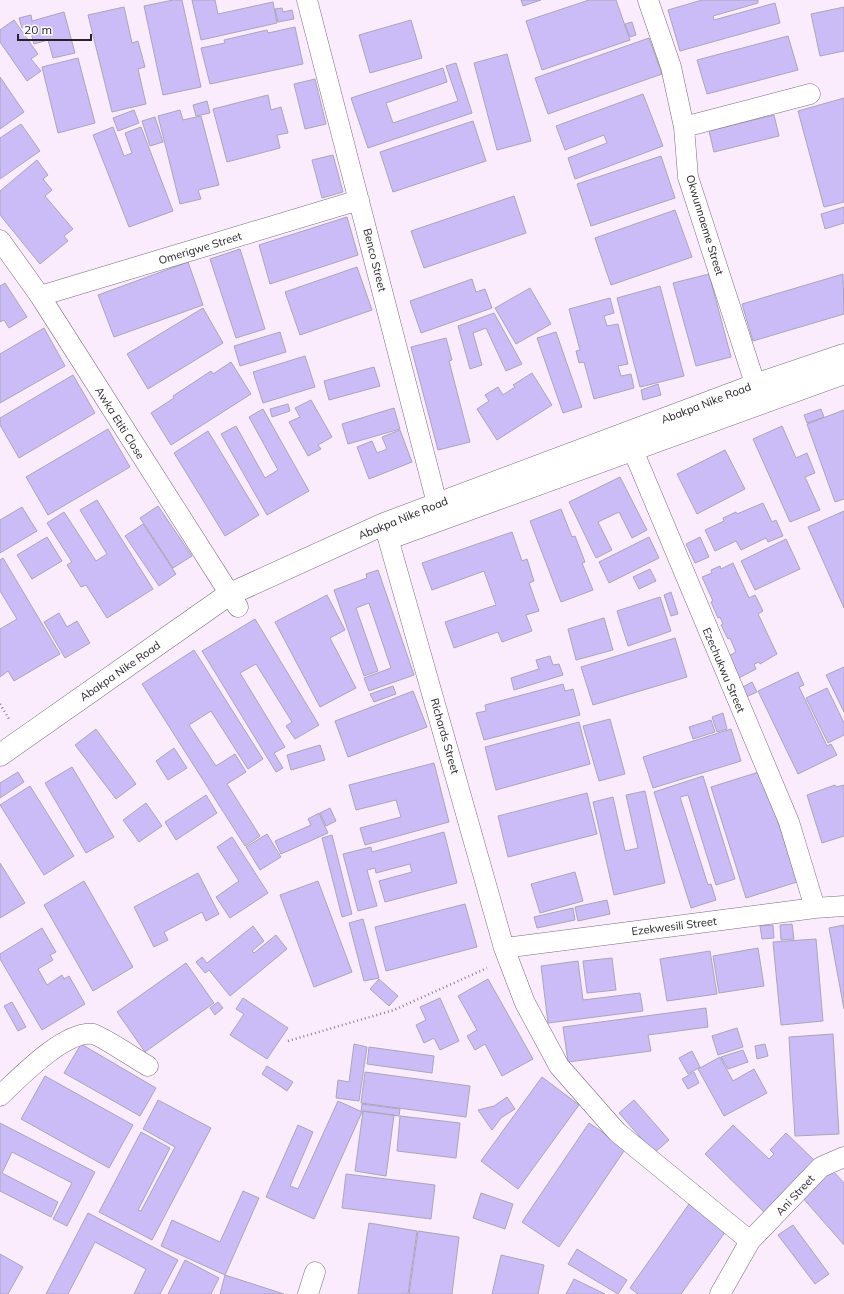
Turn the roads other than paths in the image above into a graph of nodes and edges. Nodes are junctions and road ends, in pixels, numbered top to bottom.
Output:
1 (308, 0) edge
2 (648, 0) edge
3 (810, 94) dead end
4 (684, 127) junction
5 (359, 200) junction
6 (0, 240) edge
7 (40, 296) junction
8 (844, 355) edge
9 (844, 372) edge
10 (758, 393) junction
11 (629, 442) junction
12 (439, 512) junction
13 (387, 531) junction
14 (233, 601) junction
15 (0, 755) edge
16 (0, 771) edge
17 (844, 906) edge
18 (815, 908) junction
19 (504, 948) junction
20 (148, 1066) dead end
21 (0, 1096) edge
22 (844, 1157) edge
23 (750, 1241) junction
24 (315, 1272) dead end
25 (308, 1294) edge
26 (720, 1294) edge

1 - 5 street, Benco Street
2 - 4 street, Okwunnaeme Street
3 - 4 street
4 - 10 street, Okwunnaeme Street
5 - 7 street, Omerigwe Street
5 - 12 street, Benco Street
6 - 7 street, Awka Etiti Close
7 - 14 street, Awka Etiti Close
8 - 10 main road, Abakpa Nike Road
9 - 10 main road, Abakpa Nike Road
10 - 11 main road, Abakpa Nike Road
11 - 12 main road, Abakpa Nike Road
11 - 18 street, Ezechukwu Street
12 - 13 main road, Abakpa Nike Road
13 - 14 main road, Abakpa Nike Road
13 - 19 street, Richards Street
14 - 15 main road, Abakpa Nike Road
14 - 16 main road, Abakpa Nike Road
17 - 18 street, Ezekwesili Street
18 - 19 street, Ezekwesili Street
19 - 23 street, Richards Street
20 - 21 street
22 - 23 street, Ani Street
23 - 26 street, Ani Street
24 - 25 street

